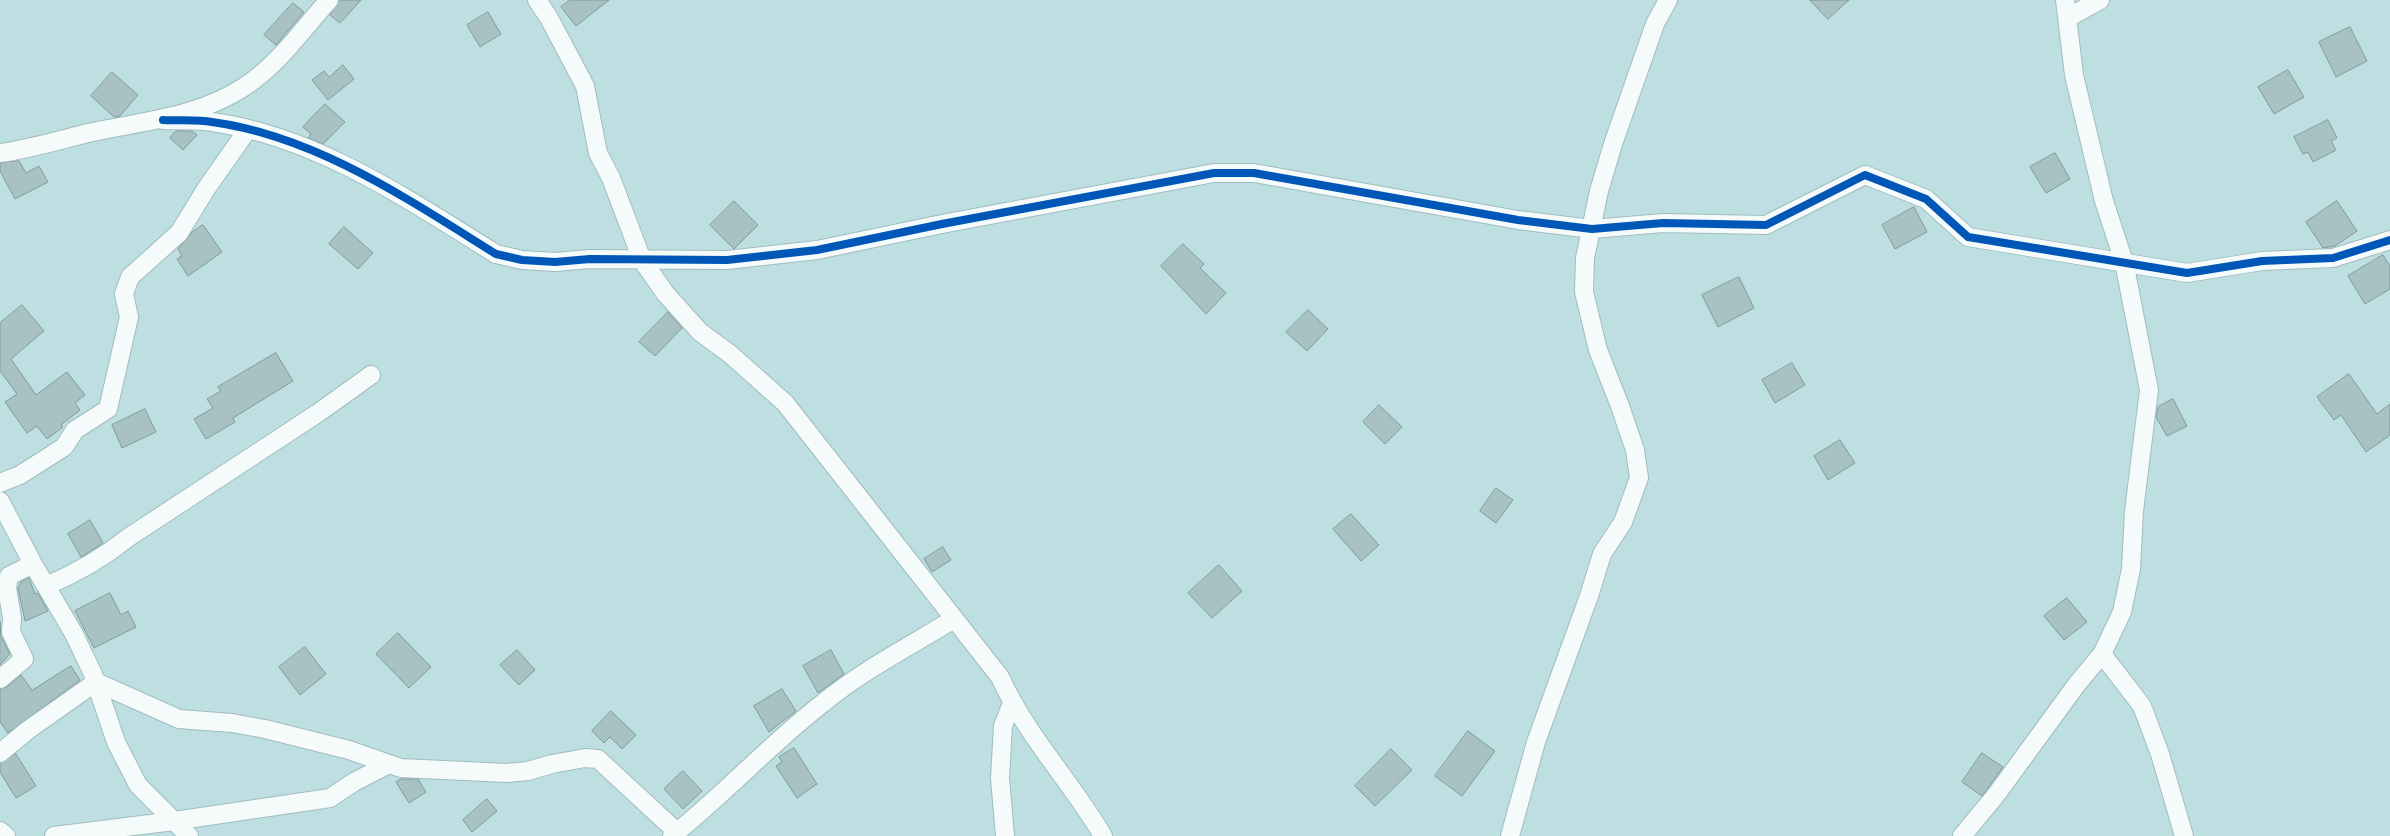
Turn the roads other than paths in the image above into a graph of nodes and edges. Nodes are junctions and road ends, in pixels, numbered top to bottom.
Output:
1 (537, 0) edge
2 (1668, 0) edge
3 (2100, 0) edge
4 (322, 3) edge
5 (2067, 8) edge
6 (163, 120) junction
7 (248, 129) junction
8 (0, 153) edge
9 (1592, 229) junction
10 (2390, 240) edge
11 (642, 260) junction
12 (2124, 262) junction
13 (371, 375) dead end
14 (0, 483) edge
15 (0, 501) edge
16 (33, 564) junction
17 (46, 586) junction
18 (954, 619) junction
19 (2102, 654) junction
20 (0, 679) edge
21 (96, 682) junction
22 (1012, 703) junction
23 (0, 753) edge
24 (389, 764) junction
25 (174, 822) junction
26 (0, 830) edge
27 (674, 834) edge
28 (6, 836) edge
29 (54, 836) edge
30 (190, 836) edge
31 (1005, 836) edge
32 (1103, 836) edge
33 (1510, 836) edge
34 (1962, 836) edge
35 (2184, 836) edge

1 - 11 street
2 - 9 street
3 - 5 street
4 - 6 street
5 - 12 street
6 - 7 street
6 - 8 street
7 - 11 street
7 - 14 street
9 - 11 street
9 - 12 street
9 - 33 street
10 - 12 street
11 - 18 street
12 - 19 street
13 - 17 street
15 - 16 street
16 - 17 street
16 - 20 street
17 - 21 street
18 - 22 street
18 - 27 street
19 - 34 street
19 - 35 street
21 - 23 street
21 - 24 street
21 - 25 street
22 - 31 street
22 - 32 street
24 - 25 street
24 - 27 street
25 - 29 street
25 - 30 street
26 - 28 street

